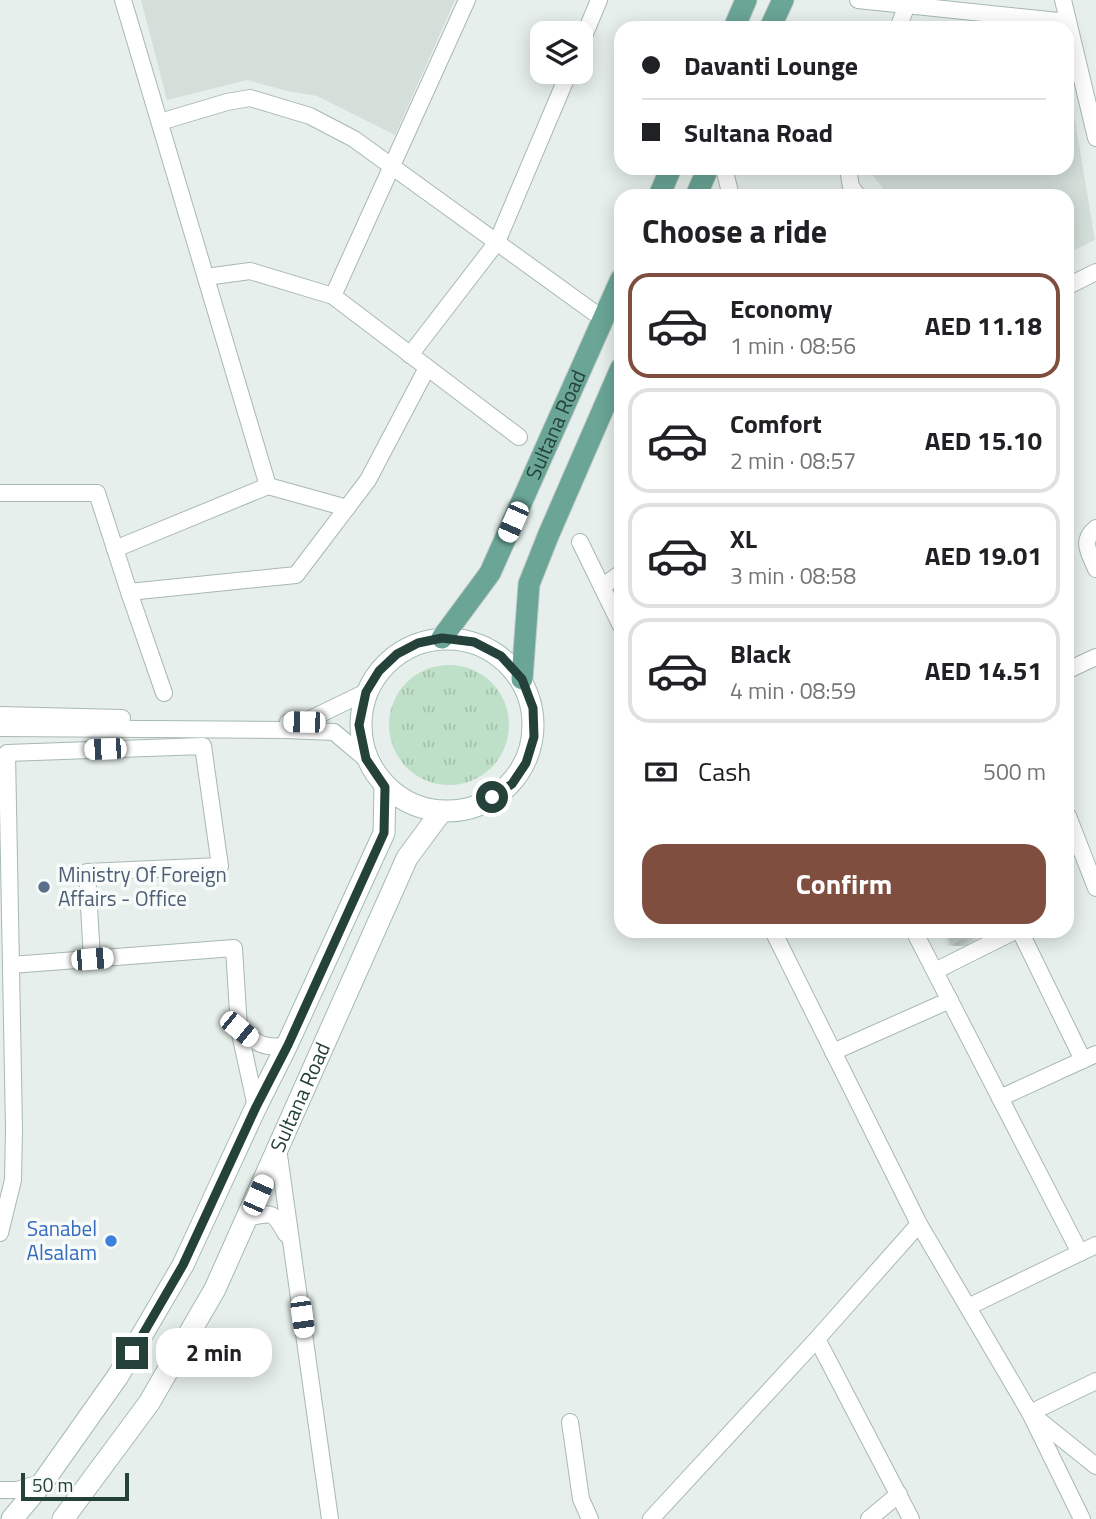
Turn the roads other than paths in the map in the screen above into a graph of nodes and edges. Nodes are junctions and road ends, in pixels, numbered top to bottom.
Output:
1 (123, 0) edge
2 (467, 0) edge
3 (599, 0) edge
4 (746, 0) edge
5 (783, 0) edge
6 (859, 0) edge
7 (1063, 0) edge
8 (907, 5) junction
9 (590, 21) edge
10 (737, 21) edge
11 (773, 21) edge
12 (901, 21) edge
13 (1059, 21) edge
14 (1068, 21) edge
15 (1074, 47) edge
16 (564, 84) edge
17 (160, 122) junction
18 (1096, 138) edge
19 (392, 166) junction
20 (497, 242) junction
21 (1096, 272) edge
22 (206, 277) junction
23 (1074, 283) edge
24 (614, 295) edge
25 (332, 296) junction
26 (603, 319) junction
27 (410, 355) junction
28 (427, 368) junction
29 (614, 384) edge
30 (519, 437) dead end
31 (268, 486) junction
32 (0, 494) edge
33 (347, 508) junction
34 (1096, 528) edge
35 (580, 542) dead end
36 (115, 549) junction
37 (1096, 569) edge
38 (614, 578) edge
39 (602, 587) junction
40 (129, 592) junction
41 (614, 612) edge
42 (442, 638) junction
43 (1096, 657) edge
44 (1074, 667) edge
45 (522, 679) junction
46 (366, 692) junction
47 (164, 693) dead end
48 (0, 715) edge
49 (0, 728) edge
50 (366, 759) junction
51 (385, 787) junction
52 (440, 812) junction
53 (1074, 831) edge
54 (1096, 888) edge
55 (776, 938) edge
56 (918, 938) edge
57 (1003, 938) edge
58 (1022, 938) edge
59 (7, 957) edge
60 (92, 959) junction
61 (935, 971) junction
62 (950, 1000) junction
63 (239, 1029) junction
64 (288, 1045) junction
65 (833, 1052) junction
66 (1089, 1056) edge
67 (1000, 1098) junction
68 (256, 1107) junction
69 (7, 1128) edge
70 (278, 1148) junction
71 (247, 1218) junction
72 (919, 1224) junction
73 (0, 1233) edge
74 (291, 1241) junction
75 (1096, 1245) edge
76 (1080, 1253) junction
77 (968, 1307) junction
78 (817, 1339) junction
79 (1096, 1381) edge
80 (1030, 1413) junction
81 (570, 1422) dead end
82 (1096, 1466) edge
83 (43, 1482) junction
84 (0, 1490) edge
85 (899, 1494) junction
86 (12, 1519) edge
87 (62, 1519) edge
88 (330, 1519) edge
89 (590, 1519) edge
90 (651, 1519) edge
91 (869, 1519) edge
92 (911, 1519) edge
93 (1082, 1519) edge

1 - 17 street
2 - 19 street
3 - 9 street
4 - 10 main road
5 - 11 main road
6 - 8 street
7 - 14 street
8 - 12 street
8 - 13 street
15 - 18 street
16 - 20 street
17 - 19 street
17 - 22 street
19 - 20 street
19 - 25 street
20 - 26 street
20 - 27 street
21 - 23 street
22 - 25 street
22 - 31 street
24 - 26 main road, Sultana Road
25 - 27 street
26 - 42 main road, Sultana Road
27 - 28 street
28 - 30 street
28 - 33 street
29 - 45 main road, Sultana Road
31 - 33 street
31 - 36 street
32 - 36 street
33 - 40 street
34 - 37 street
35 - 39 street
36 - 40 street
38 - 39 street
39 - 41 street
40 - 47 street
42 - 45 main road
42 - 46 main road
43 - 44 street
45 - 52 main road
46 - 48 street
46 - 50 main road
49 - 50 street
50 - 51 main road
51 - 52 main road
51 - 64 main road, Sultana Road
52 - 70 main road, Sultana Road
53 - 54 street
55 - 65 street
56 - 61 street
57 - 61 street
58 - 66 street
59 - 60 street
59 - 60 street
59 - 69 street
60 - 63 street
61 - 62 street
62 - 65 street
62 - 67 street
63 - 64 street
63 - 68 street
64 - 68 main road, Sultana Road
65 - 72 street
66 - 67 street
67 - 76 street
68 - 83 main road, Sultana Road
69 - 73 street
70 - 71 main road, Sultana Road
70 - 74 street
71 - 74 street
71 - 87 main road, Sultana Road
72 - 77 street
72 - 78 street
74 - 88 street
75 - 76 street
76 - 77 street
77 - 80 street
78 - 85 street
78 - 90 street
79 - 80 street
80 - 82 street
80 - 93 street
81 - 89 street
83 - 84 street
83 - 86 main road, Sultana Road
85 - 91 street
85 - 92 street

